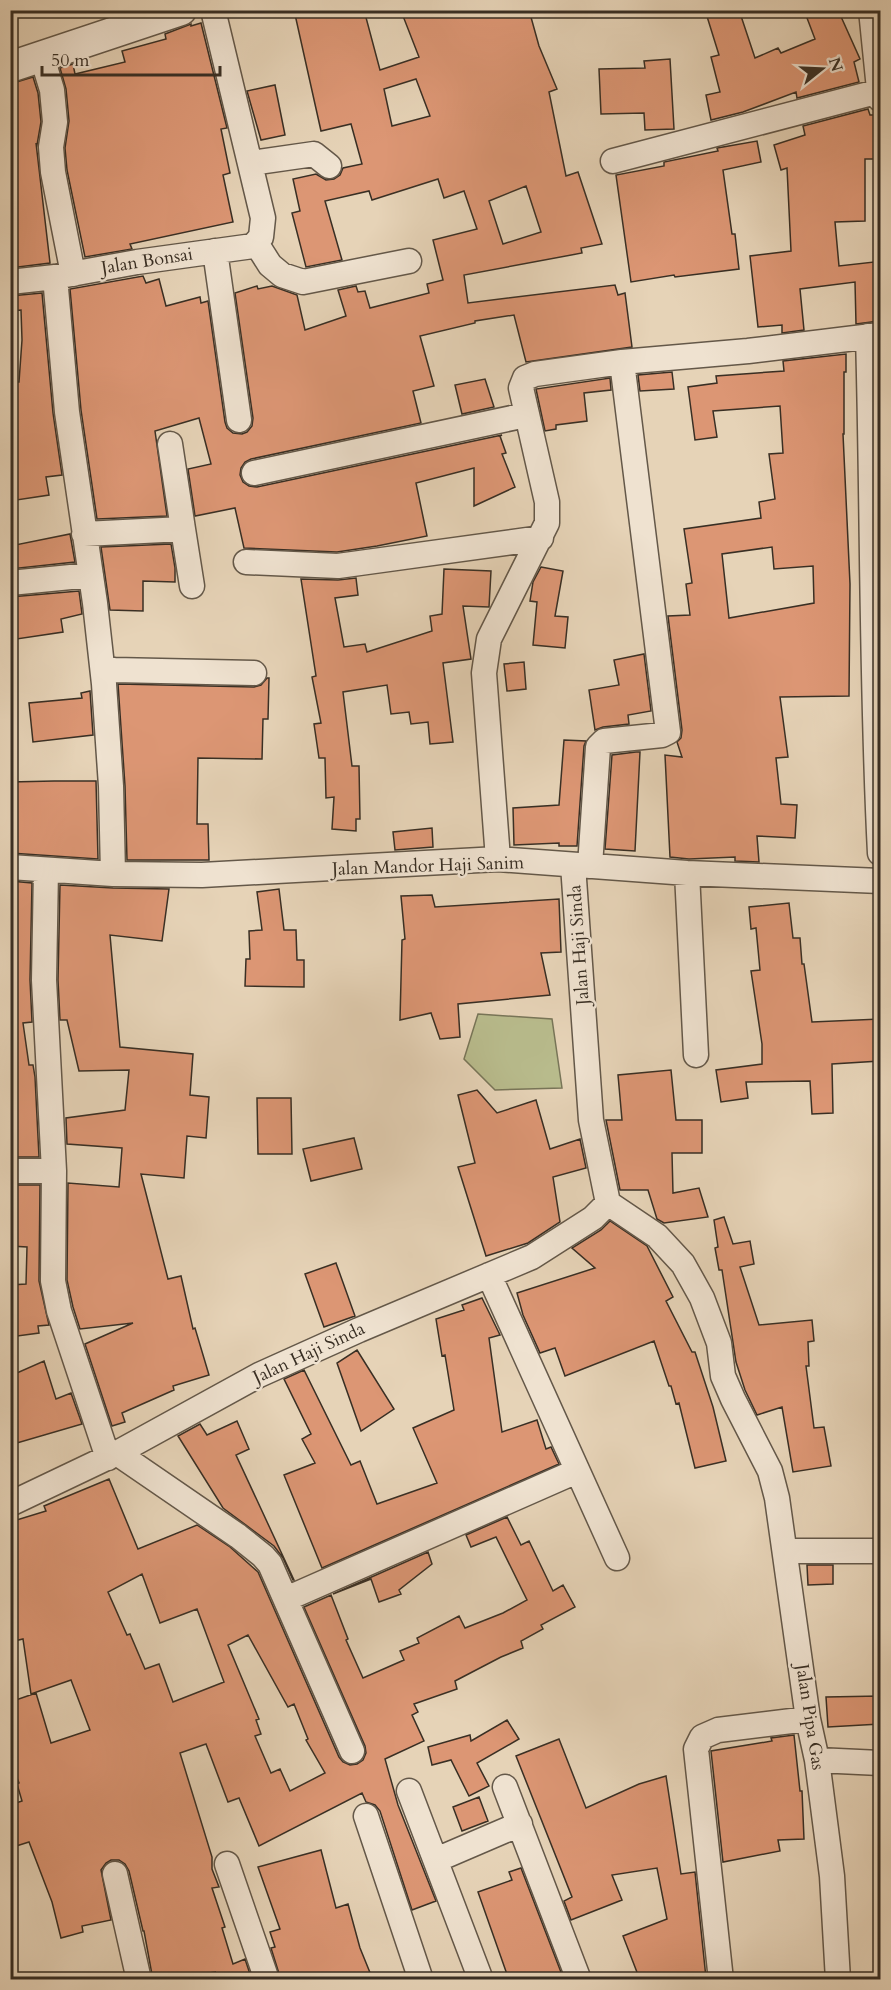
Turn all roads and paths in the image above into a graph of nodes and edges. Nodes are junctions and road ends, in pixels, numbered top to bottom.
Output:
1 (181, 10) edge
2 (213, 10) edge
3 (871, 10) edge
4 (132, 18) edge
5 (42, 57) junction
6 (11, 65) edge
7 (880, 91) edge
8 (880, 99) edge
9 (613, 161) dead end
10 (250, 163) junction
11 (329, 166) dead end
12 (256, 243) junction
13 (214, 251) junction
14 (409, 261) dead end
15 (64, 276) junction
16 (10, 282) edge
17 (874, 335) edge
18 (622, 362) junction
19 (526, 415) junction
20 (239, 420) dead end
21 (170, 444) dead end
22 (254, 473) dead end
23 (877, 482) edge
24 (183, 529) junction
25 (84, 534) junction
26 (541, 538) junction
27 (246, 561) dead end
28 (91, 575) junction
29 (10, 583) edge
30 (192, 586) dead end
31 (876, 616) edge
32 (103, 668) junction
33 (254, 674) dead end
34 (880, 853) edge
35 (498, 859) junction
36 (582, 866) junction
37 (10, 867) edge
38 (46, 870) junction
39 (687, 873) junction
40 (113, 874) junction
41 (880, 881) edge
42 (696, 1055) dead end
43 (10, 1171) edge
44 (54, 1171) junction
45 (608, 1203) junction
46 (489, 1275) junction
47 (113, 1455) junction
48 (577, 1471) junction
49 (10, 1504) edge
50 (785, 1551) junction
51 (880, 1551) edge
52 (617, 1558) dead end
53 (286, 1599) junction
54 (808, 1719) junction
55 (352, 1752) dead end
56 (817, 1760) junction
57 (880, 1763) edge
58 (505, 1787) dead end
59 (409, 1791) dead end
60 (366, 1816) dead end
61 (520, 1824) junction
62 (436, 1860) junction
63 (227, 1864) dead end
64 (115, 1874) dead end
65 (139, 1980) edge
66 (267, 1980) edge
67 (421, 1980) edge
68 (481, 1980) edge
69 (579, 1980) edge
70 (721, 1980) edge
71 (838, 1980) edge

1 - 4 street
2 - 10 street
3 - 7 street
4 - 5 street
5 - 6 street
5 - 15 street
7 - 8 street
7 - 9 street
10 - 11 street
10 - 12 street
12 - 13 street, Jalan Bonsai
12 - 14 street
13 - 15 street, Jalan Bonsai
13 - 20 street
15 - 16 street, Jalan Bonsai
15 - 25 street
17 - 18 street
17 - 23 street
18 - 19 street
18 - 36 street, Jalan Haji Sinda
19 - 22 street
19 - 26 street
21 - 24 street
23 - 31 street
24 - 25 street
24 - 30 street
25 - 28 street
26 - 27 street
26 - 35 street
28 - 29 street
28 - 32 street
31 - 34 street
32 - 33 street
32 - 40 street
35 - 36 street, Jalan Mandor Haji Sanim
35 - 40 street, Jalan Mandor Haji Sanim
36 - 39 street, Jalan Mandor Haji Sanim
36 - 45 street, Jalan Haji Sinda
37 - 38 street, Jalan Mandor Haji Sanim
38 - 40 street, Jalan Mandor Haji Sanim
38 - 44 street
39 - 41 street, Jalan Mandor Haji Sanim
39 - 42 street
43 - 44 street
44 - 47 street
45 - 46 street, Jalan Haji Sinda
45 - 50 street
46 - 47 street, Jalan Haji Sinda
46 - 48 street
47 - 49 street, Jalan Haji Sinda
47 - 53 street
48 - 52 street
48 - 53 street
50 - 51 street
50 - 54 street, Jalan Pipa Gas
53 - 55 street
54 - 56 street, Jalan Pipa Gas
54 - 70 street
56 - 57 street
56 - 71 street, Jalan Pipa Gas
58 - 61 street
59 - 62 street
60 - 67 street
61 - 62 street
61 - 69 street
62 - 68 street
63 - 66 street
64 - 65 street

